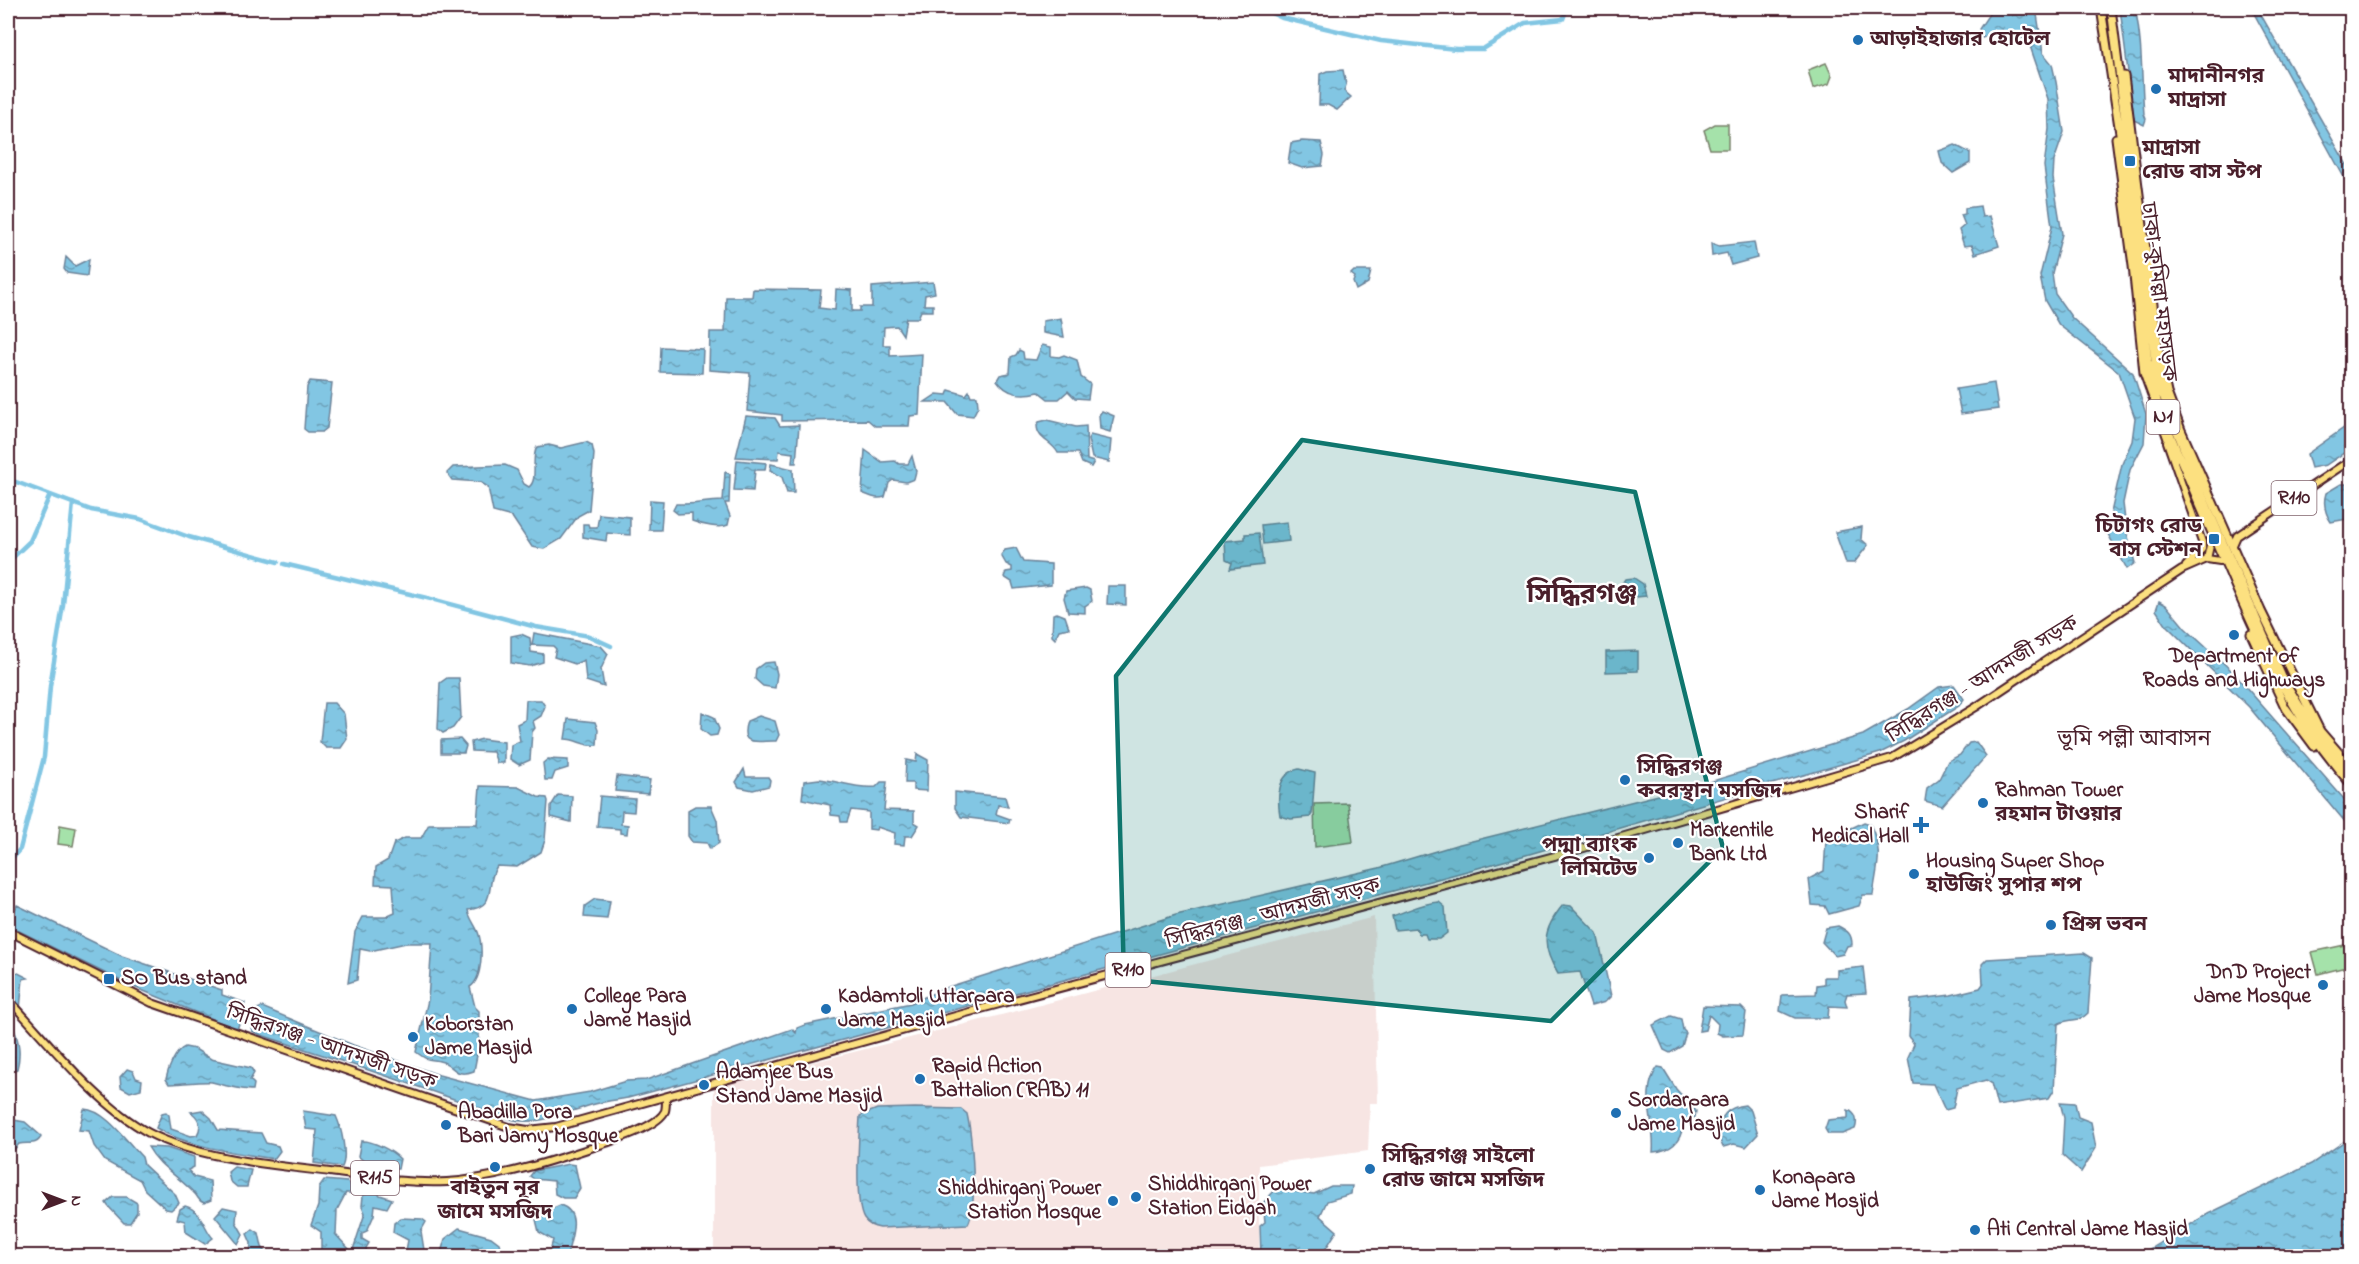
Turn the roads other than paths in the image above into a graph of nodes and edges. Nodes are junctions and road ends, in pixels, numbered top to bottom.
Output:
1 (2101, 8) edge
2 (2111, 8) edge
3 (2119, 59) junction
4 (2109, 61) junction
5 (2167, 442) junction
6 (2352, 459) edge
7 (2228, 535) junction
8 (2237, 536) junction
9 (2211, 541) junction
10 (2233, 545) junction
11 (2207, 559) junction
12 (2220, 561) junction
13 (2182, 570) junction
14 (2352, 768) edge
15 (2352, 776) edge
16 (2352, 785) edge
17 (2352, 792) edge
18 (8, 931) edge
19 (8, 999) edge
20 (666, 1098) junction

1 - 4 highway, ঢাকা–কুমিল্লা মহাসড়ক / N1
2 - 3 highway, ঢাকা–কুমিল্লা মহাসড়ক / N1
3 - 7 highway
3 - 15 highway, ঢাকা–কুমিল্লা মহাসড়ক / N1
4 - 5 highway
4 - 16 highway, ঢাকা–কুমিল্লা মহাসড়ক / N1
5 - 9 highway
5 - 13 main road
6 - 8 main road, R110
7 - 8 main road
7 - 10 highway
8 - 10 main road
9 - 11 main road
9 - 12 highway
10 - 14 highway
11 - 12 main road
11 - 13 main road, সিদ্ধিরগঞ্জ - আদমজী সড়ক / R110
12 - 17 highway
13 - 20 main road, সিদ্ধিরগঞ্জ - আদমজী সড়ক / R110
18 - 20 main road, সিদ্ধিরগঞ্জ - আদমজী সড়ক / R110
19 - 20 main road, R115

